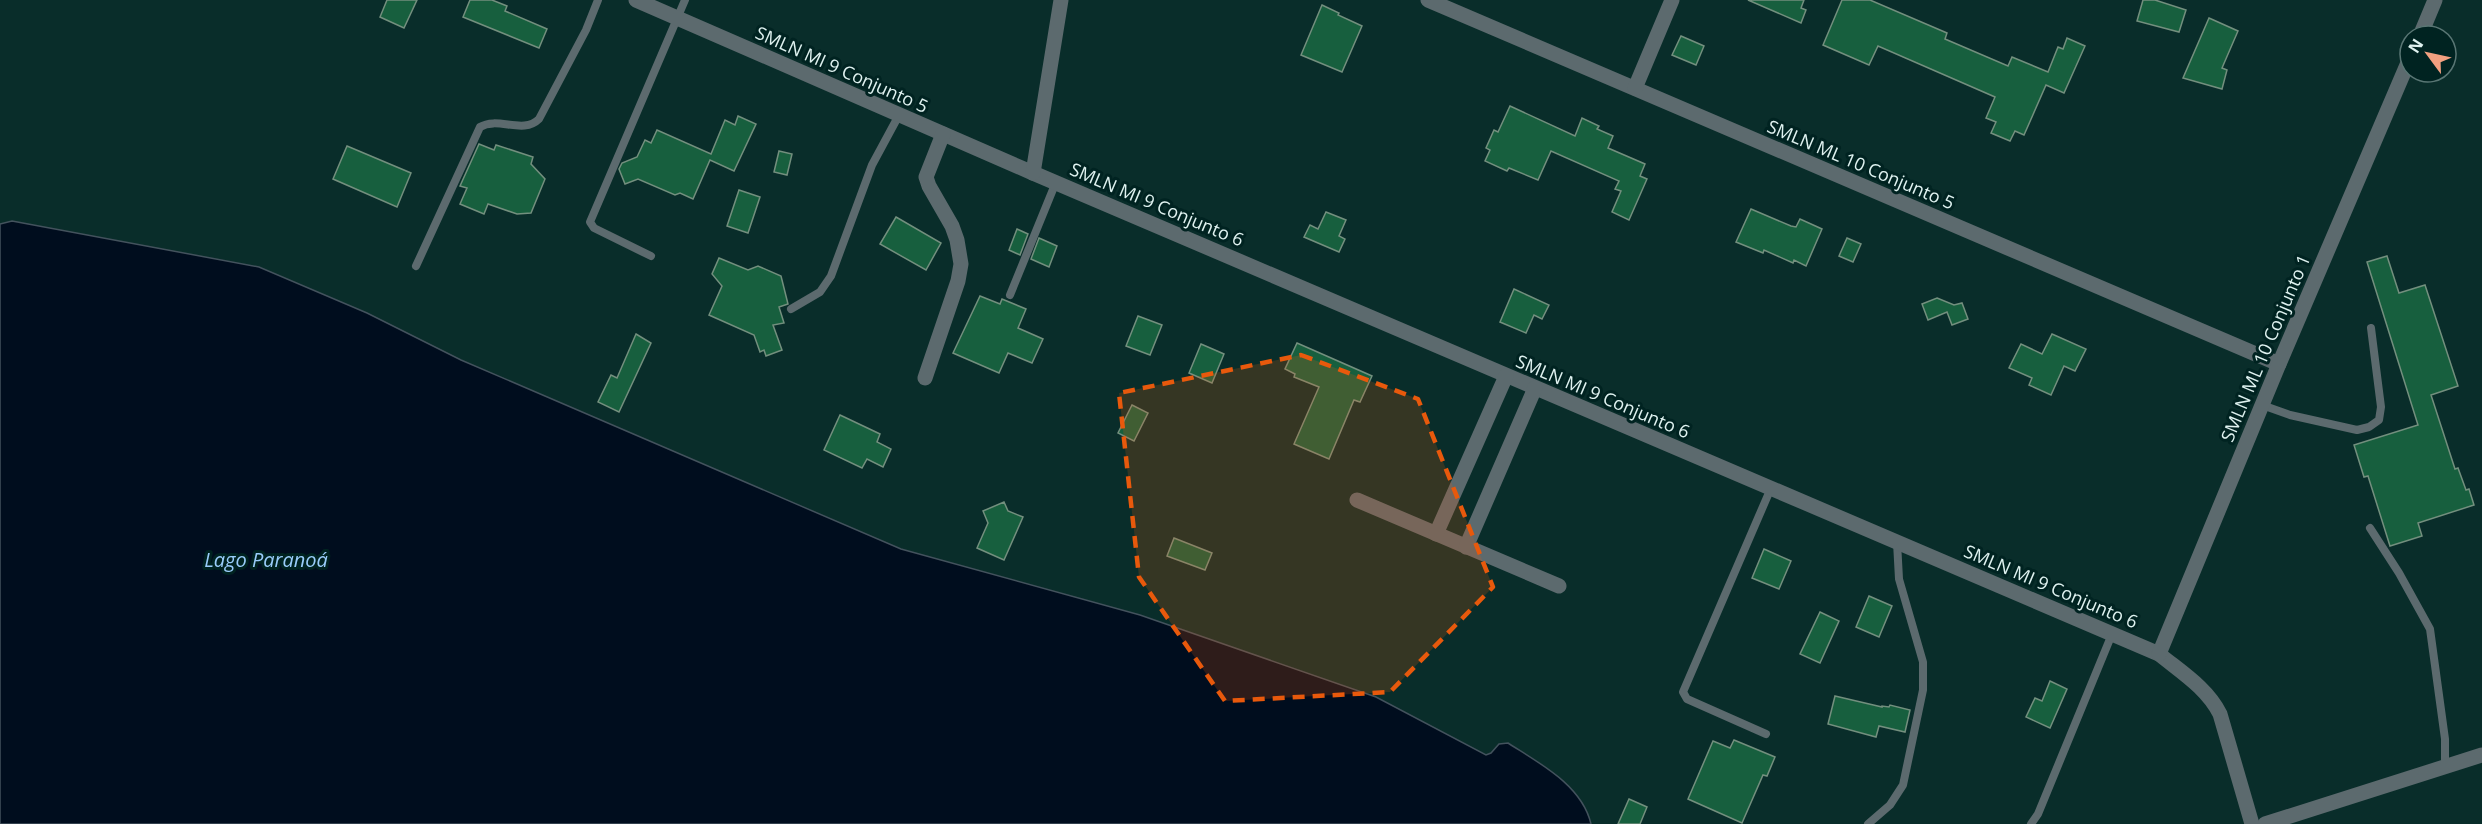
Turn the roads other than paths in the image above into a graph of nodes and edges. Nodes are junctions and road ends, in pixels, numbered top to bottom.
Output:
1 (598, 0) edge
2 (636, 0) edge
3 (685, 0) edge
4 (1061, 0) edge
5 (1428, 0) edge
6 (1672, 0) edge
7 (2435, 0) edge
8 (678, 18) junction
9 (2425, 24) edge
10 (2399, 84) edge
11 (1635, 88) junction
12 (899, 115) junction
13 (944, 134) junction
14 (1032, 173) junction
15 (1056, 182) junction
16 (651, 256) dead end
17 (416, 266) dead end
18 (1010, 295) dead end
19 (791, 309) dead end
20 (2371, 328) dead end
21 (2279, 364) junction
22 (1506, 376) junction
23 (925, 378) dead end
24 (1535, 388) junction
25 (2262, 405) junction
26 (1771, 488) junction
27 (1357, 500) dead end
28 (2370, 528) dead end
29 (1436, 534) junction
30 (1897, 542) junction
31 (1466, 546) junction
32 (1559, 586) dead end
33 (2112, 634) junction
34 (2159, 654) junction
35 (1766, 734) dead end
36 (2482, 755) edge
37 (2445, 767) junction
38 (1868, 824) edge
39 (2031, 824) edge
40 (2252, 824) edge
41 (2265, 824) edge

1 - 17 lane
2 - 8 street, SMLN MI 9 Conjunto 5
3 - 8 lane
4 - 14 street
5 - 11 street, SMLN ML 10 Conjunto 5
6 - 11 street
7 - 9 street
8 - 12 street, SMLN MI 9 Conjunto 5
8 - 16 lane
10 - 21 street, SMLN ML 10 Conjunto 1
11 - 21 street, SMLN ML 10 Conjunto 5
12 - 13 street, SMLN MI 9 Conjunto 5
12 - 19 lane
13 - 14 street, SMLN MI 9 Conjunto 5
13 - 23 street
14 - 15 street, SMLN MI 9 Conjunto 6
15 - 18 lane
15 - 22 street, SMLN MI 9 Conjunto 6
20 - 25 lane
21 - 25 street, SMLN ML 10 Conjunto 1
22 - 24 street, SMLN MI 9 Conjunto 6
22 - 29 street
24 - 26 street, SMLN MI 9 Conjunto 6
24 - 31 street
25 - 34 street, SMLN ML 10 Conjunto 1
26 - 30 street, SMLN MI 9 Conjunto 6
26 - 35 lane
27 - 29 street
28 - 37 lane
29 - 31 street
30 - 33 street, SMLN MI 9 Conjunto 6
30 - 38 lane
31 - 32 street
33 - 34 street, SMLN MI 9 Conjunto 6
33 - 39 lane
34 - 40 street, SMLN MI 9 Conjunto 6
36 - 37 street
37 - 41 street

